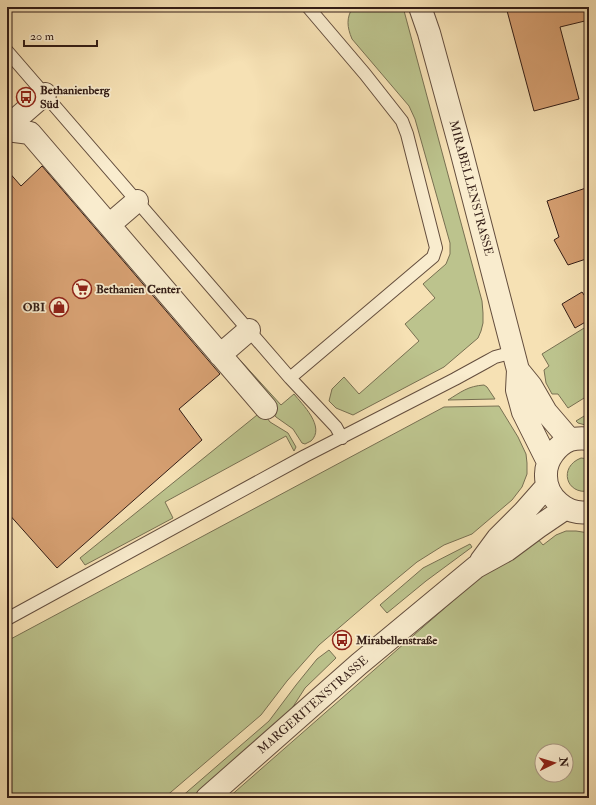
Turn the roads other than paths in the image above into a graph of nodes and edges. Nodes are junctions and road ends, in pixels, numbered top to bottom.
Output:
1 (420, 7) edge
2 (310, 8) edge
3 (7, 51) edge
4 (45, 94) junction
5 (7, 126) edge
6 (7, 130) edge
7 (137, 201) junction
8 (116, 236) junction
9 (248, 330) junction
10 (220, 355) junction
11 (516, 361) junction
12 (290, 378) junction
13 (266, 408) dead end
14 (342, 438) junction
15 (580, 440) edge
16 (548, 462) junction
17 (547, 486) junction
18 (566, 508) junction
19 (589, 512) edge
20 (476, 568) junction
21 (7, 619) edge
22 (207, 798) edge

1 - 11 street, MIRABELLENSTRASSE
2 - 12 lane
3 - 4 lane
4 - 5 street
4 - 7 lane
6 - 8 street
7 - 8 street
7 - 9 lane
8 - 10 street
9 - 10 street
9 - 12 lane
10 - 13 street
11 - 14 lane
11 - 15 street, MIRABELLENSTRASSE
11 - 16 street, MIRABELLENSTRASSE
12 - 14 lane
14 - 21 lane
15 - 16 street
16 - 17 street
17 - 18 street
17 - 20 street, MARGERITENSTRASSE
18 - 19 street
18 - 20 street, MARGERITENSTRASSE
20 - 22 street, MARGERITENSTRASSE

